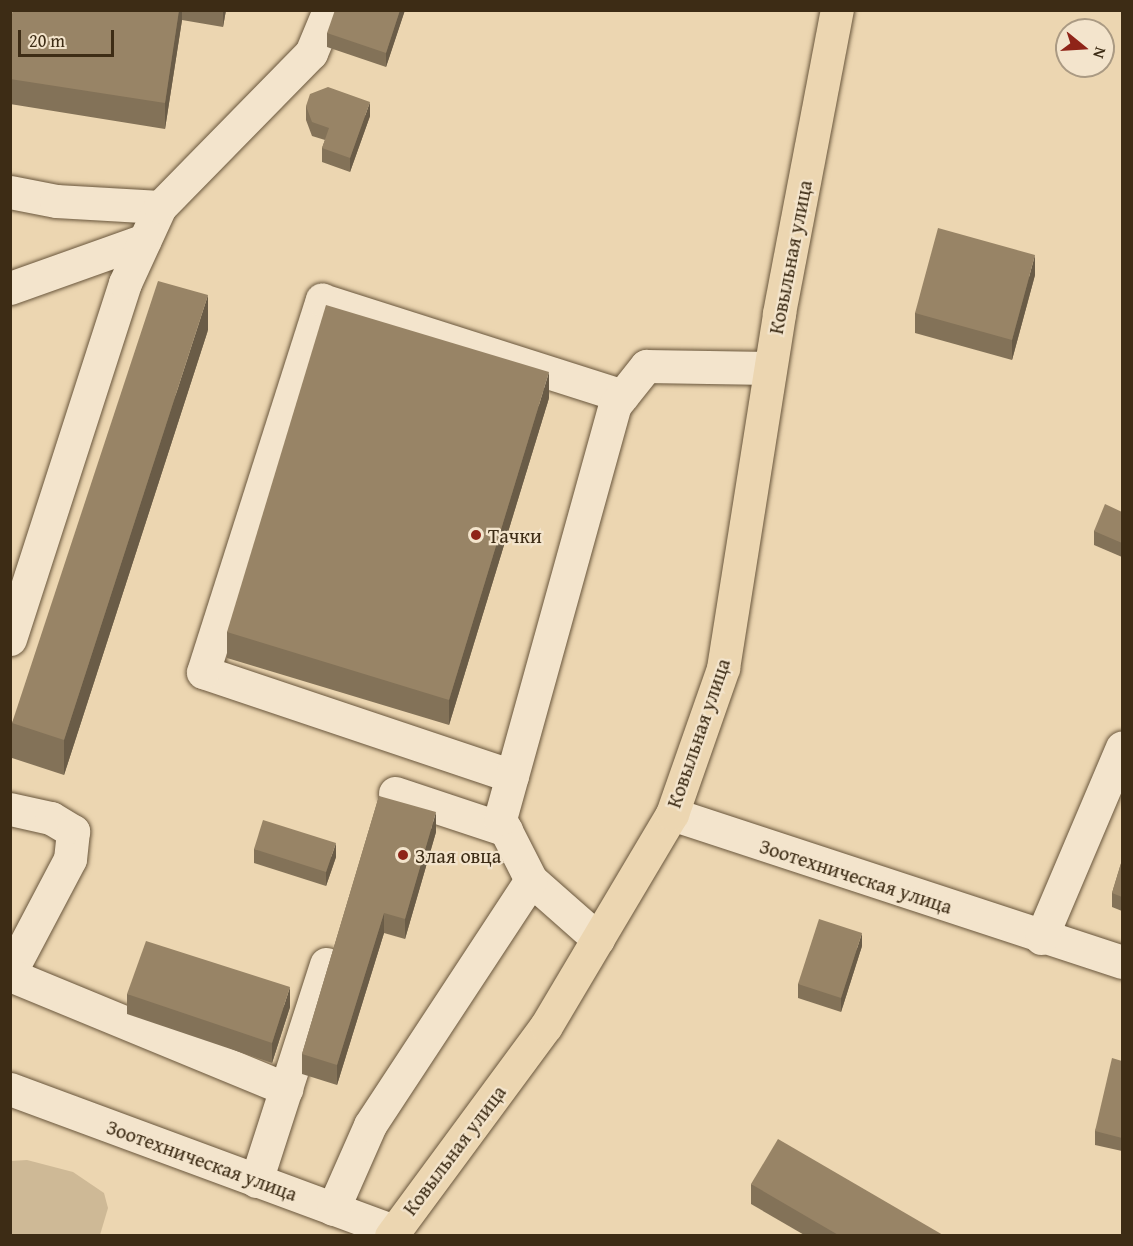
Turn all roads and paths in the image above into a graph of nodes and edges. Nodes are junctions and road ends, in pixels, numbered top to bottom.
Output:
1 (328, 10) edge
2 (837, 10) edge
3 (10, 192) edge
4 (160, 207) junction
5 (145, 240) junction
6 (10, 288) edge
7 (770, 368) junction
8 (622, 396) junction
9 (10, 639) edge
10 (1122, 747) edge
11 (512, 777) junction
12 (395, 794) dead end
13 (10, 809) edge
14 (672, 814) junction
15 (506, 830) junction
16 (531, 880) junction
17 (1041, 938) junction
18 (598, 939) junction
19 (1122, 962) edge
20 (326, 964) edge
21 (10, 974) edge
22 (10, 1089) edge
23 (286, 1089) junction
24 (256, 1180) junction
25 (333, 1209) junction
26 (392, 1233) edge

1 - 4 street
2 - 7 main road, Ковыльная улица
3 - 4 street
4 - 5 street
5 - 6 street
5 - 9 street
7 - 8 street
7 - 14 main road, Ковыльная улица
8 - 11 street
8 - 11 street
10 - 17 street
11 - 15 street
12 - 15 street
13 - 21 street
14 - 17 street, Зоотехническая улица
14 - 18 main road, Ковыльная улица
15 - 16 street
16 - 18 street
16 - 25 street
17 - 19 street, Зоотехническая улица
18 - 26 main road, Ковыльная улица
20 - 23 street
21 - 23 street
22 - 24 street, Зоотехническая улица
23 - 24 street
24 - 25 street, Зоотехническая улица
25 - 26 street, Зоотехническая улица

